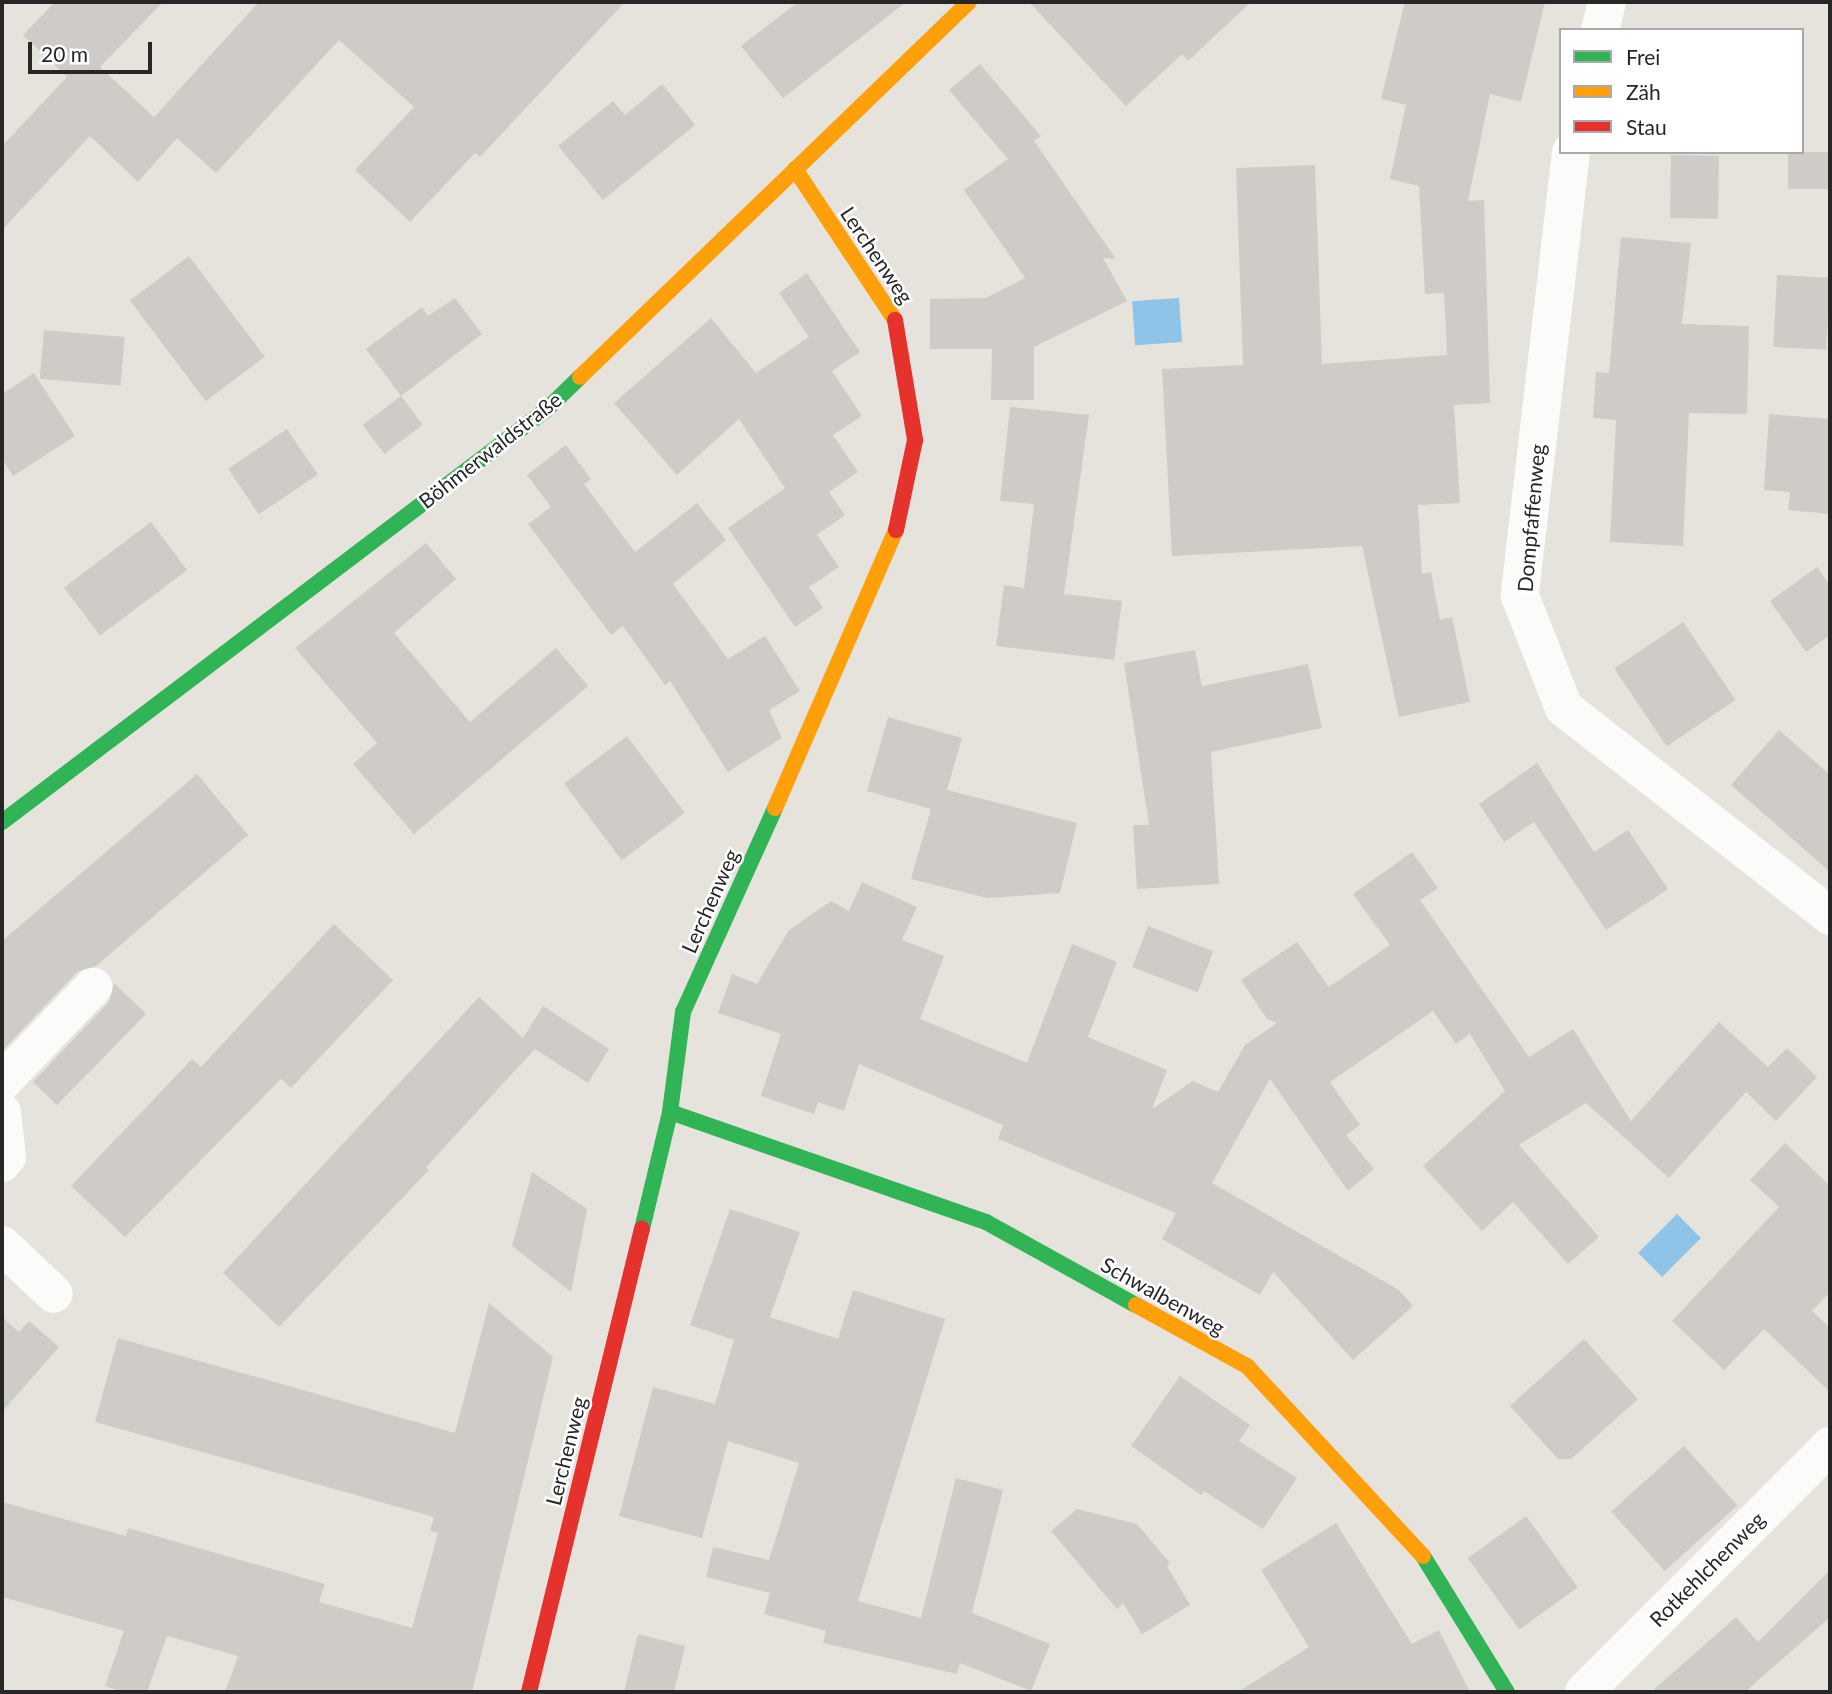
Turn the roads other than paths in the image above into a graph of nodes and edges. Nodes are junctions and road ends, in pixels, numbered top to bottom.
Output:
1 (1607, 2) edge
2 (954, 7) edge
3 (1600, 28) edge
4 (1571, 154) edge
5 (794, 169) junction
6 (2, 822) edge
7 (1830, 916) edge
8 (93, 987) dead end
9 (2, 1082) edge
10 (2, 1112) edge
11 (670, 1112) junction
12 (2, 1163) edge
13 (2, 1245) edge
14 (54, 1294) dead end
15 (1830, 1446) edge
16 (528, 1692) edge
17 (1507, 1692) edge
18 (1584, 1692) edge

1 - 3 street
2 - 5 street, Böhmerwaldstraße
4 - 7 street, Dompfaffenweg
5 - 6 street, Böhmerwaldstraße
5 - 11 street, Lerchenweg
8 - 9 street
10 - 12 street
11 - 16 street, Lerchenweg
11 - 17 street, Schwalbenweg
13 - 14 street
15 - 18 street, Rotkehlchenweg

